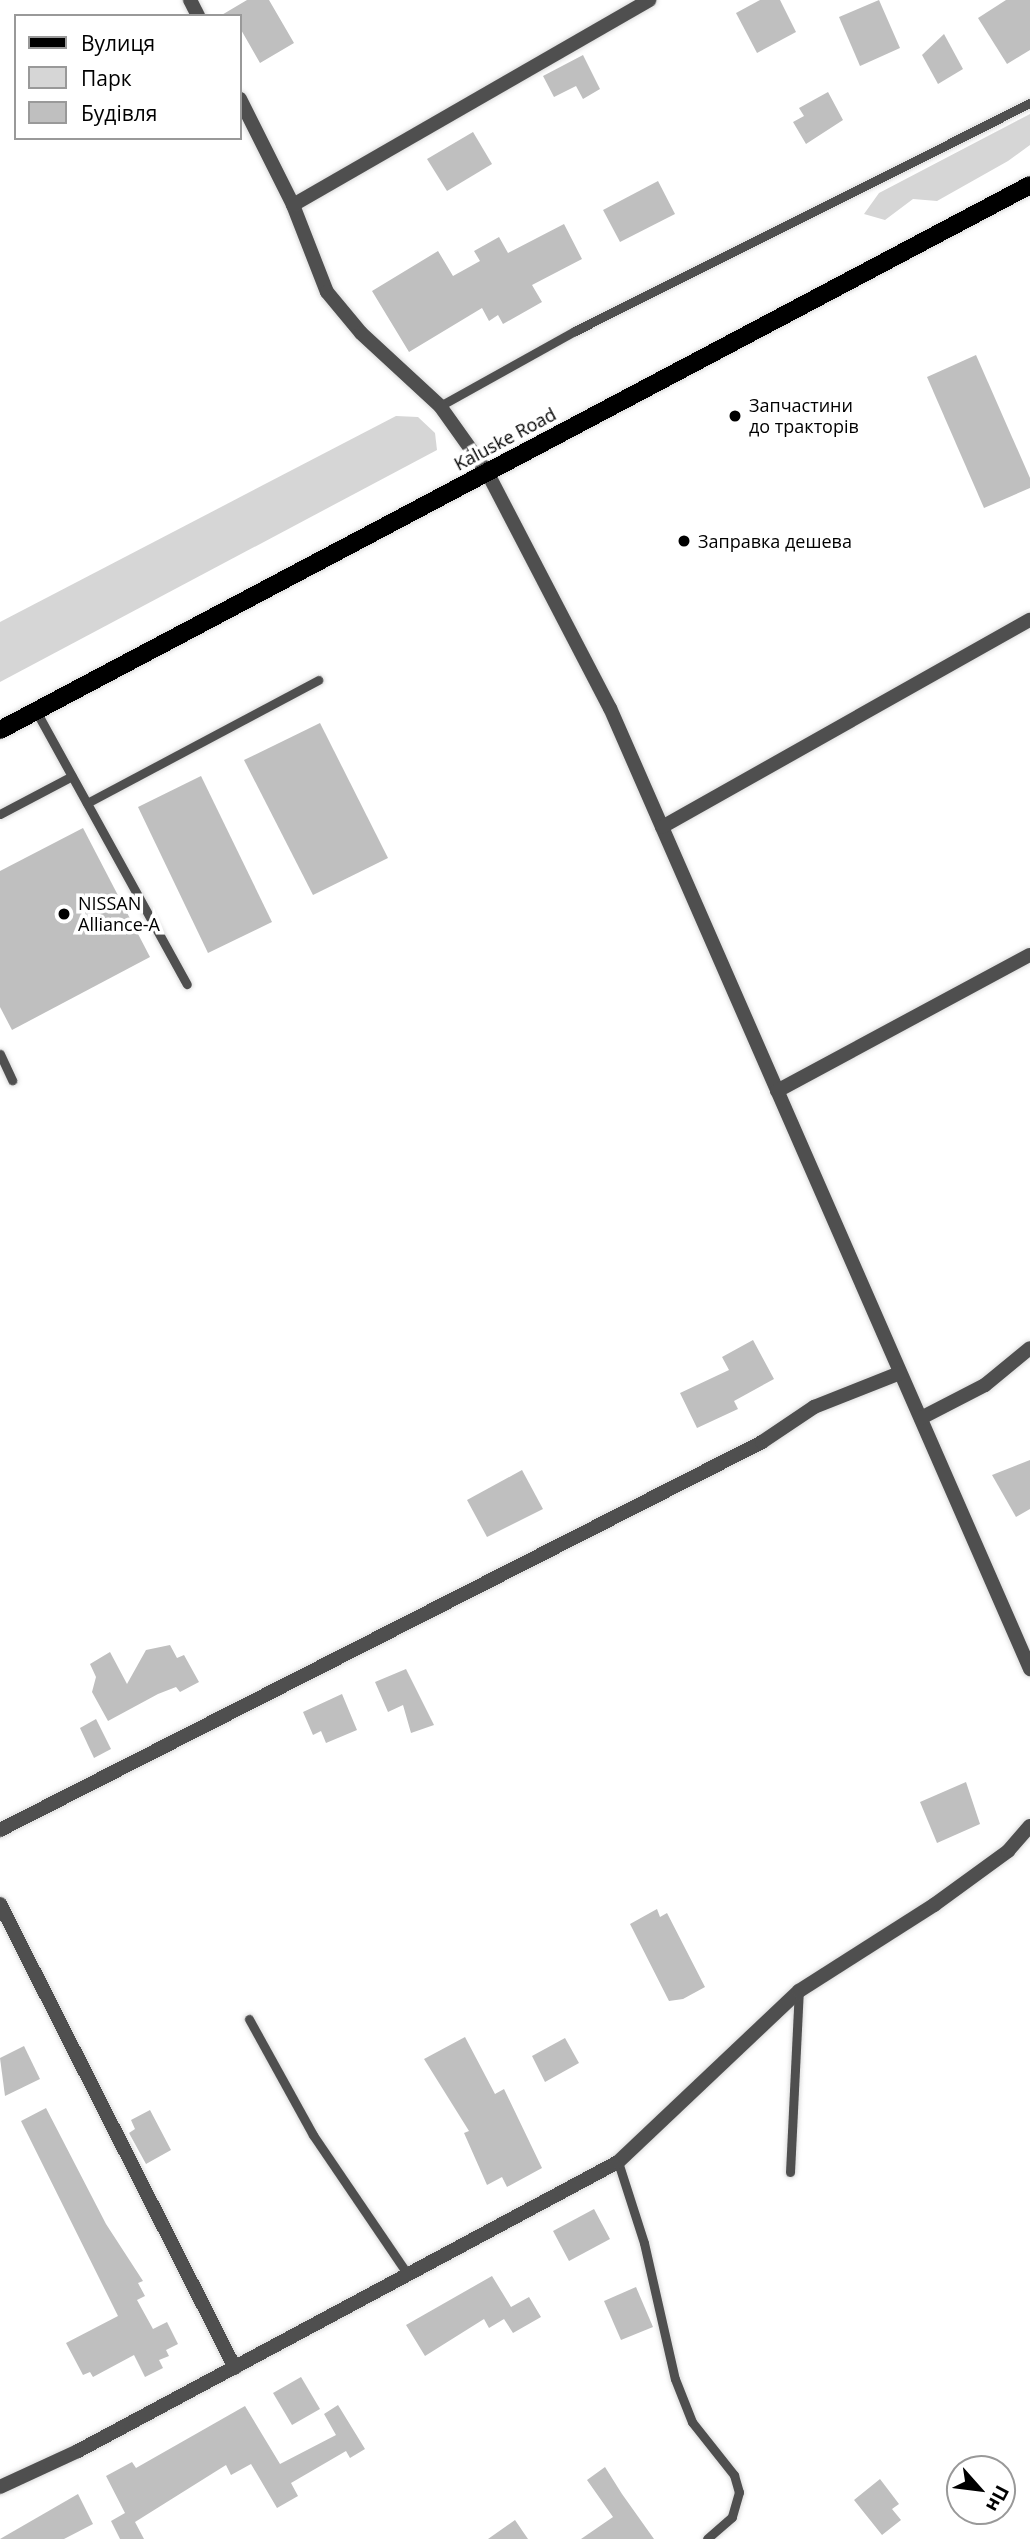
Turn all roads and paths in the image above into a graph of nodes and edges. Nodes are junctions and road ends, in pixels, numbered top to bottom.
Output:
1 (649, 0) edge
2 (242, 103) edge
3 (1030, 103) edge
4 (1030, 185) edge
5 (293, 205) junction
6 (440, 406) junction
7 (487, 472) junction
8 (1030, 620) edge
9 (318, 680) dead end
10 (36, 711) junction
11 (0, 730) edge
12 (72, 776) junction
13 (87, 803) junction
14 (0, 814) edge
15 (662, 827) junction
16 (1030, 955) edge
17 (187, 984) dead end
18 (0, 1054) edge
19 (12, 1080) dead end
20 (778, 1091) junction
21 (1030, 1348) edge
22 (900, 1373) junction
23 (921, 1418) junction
24 (1030, 1669) edge
25 (1030, 1826) edge
26 (0, 1830) edge
27 (0, 1904) edge
28 (799, 1990) junction
29 (249, 2019) dead end
30 (618, 2162) junction
31 (790, 2172) dead end
32 (408, 2275) junction
33 (235, 2368) junction
34 (0, 2487) edge
35 (708, 2539) edge

1 - 5 street
2 - 5 street
3 - 6 lane
4 - 7 main road, Kaluske Road
5 - 6 street
6 - 7 street
7 - 10 main road, Kaluske Road
7 - 15 street
8 - 15 street
9 - 13 lane
10 - 11 main road, Kaluske Road
10 - 12 lane
12 - 13 lane
12 - 14 lane
13 - 17 lane
15 - 20 street
16 - 20 street
18 - 19 lane
20 - 22 street
21 - 23 street
22 - 23 street
22 - 26 street
23 - 24 street
25 - 28 street
27 - 33 street
28 - 30 street
28 - 31 lane
29 - 32 lane
30 - 32 street
30 - 35 lane
32 - 33 street
33 - 34 street

